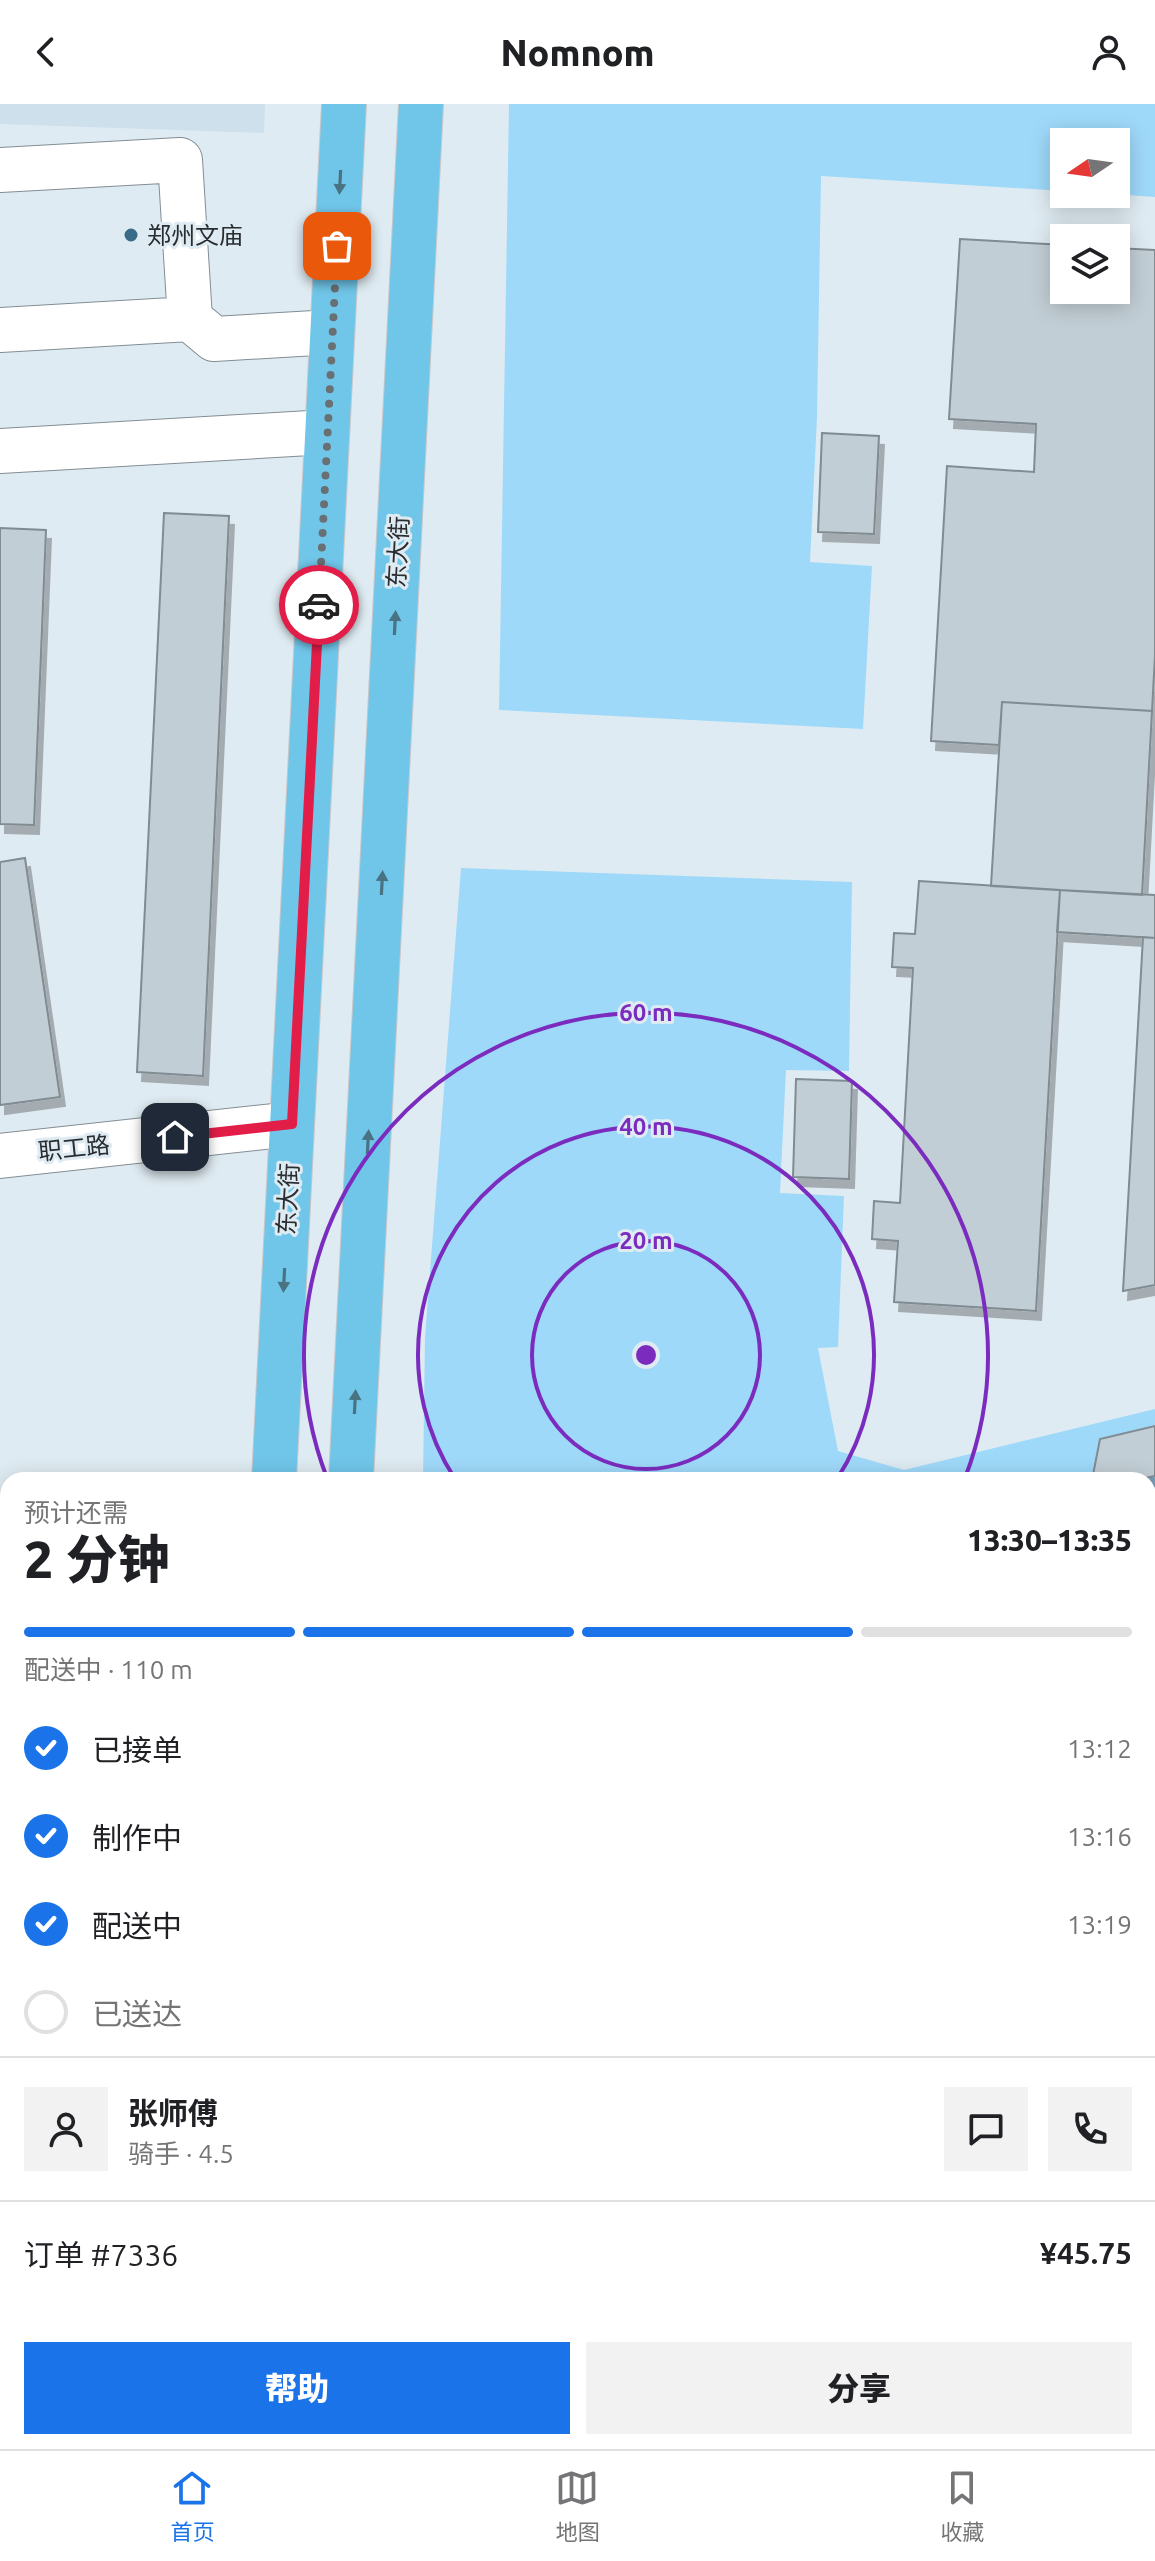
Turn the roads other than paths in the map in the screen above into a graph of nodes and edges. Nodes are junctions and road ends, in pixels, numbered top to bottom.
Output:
1 (344, 104) edge
2 (421, 104) edge
3 (0, 170) edge
4 (190, 319) junction
5 (0, 330) edge
6 (332, 332) junction
7 (327, 432) junction
8 (0, 451) edge
9 (292, 1124) junction
10 (0, 1156) edge
11 (274, 1472) edge
12 (351, 1472) edge

1 -> 6 main road, 东大街
12 -> 2 main road, 东大街
3 - 4 street
4 - 5 street
4 - 6 street
6 - 7 main road, 东大街
7 - 8 street
7 - 9 main road, 东大街
9 - 10 street, 职工路
9 -> 11 main road, 东大街

